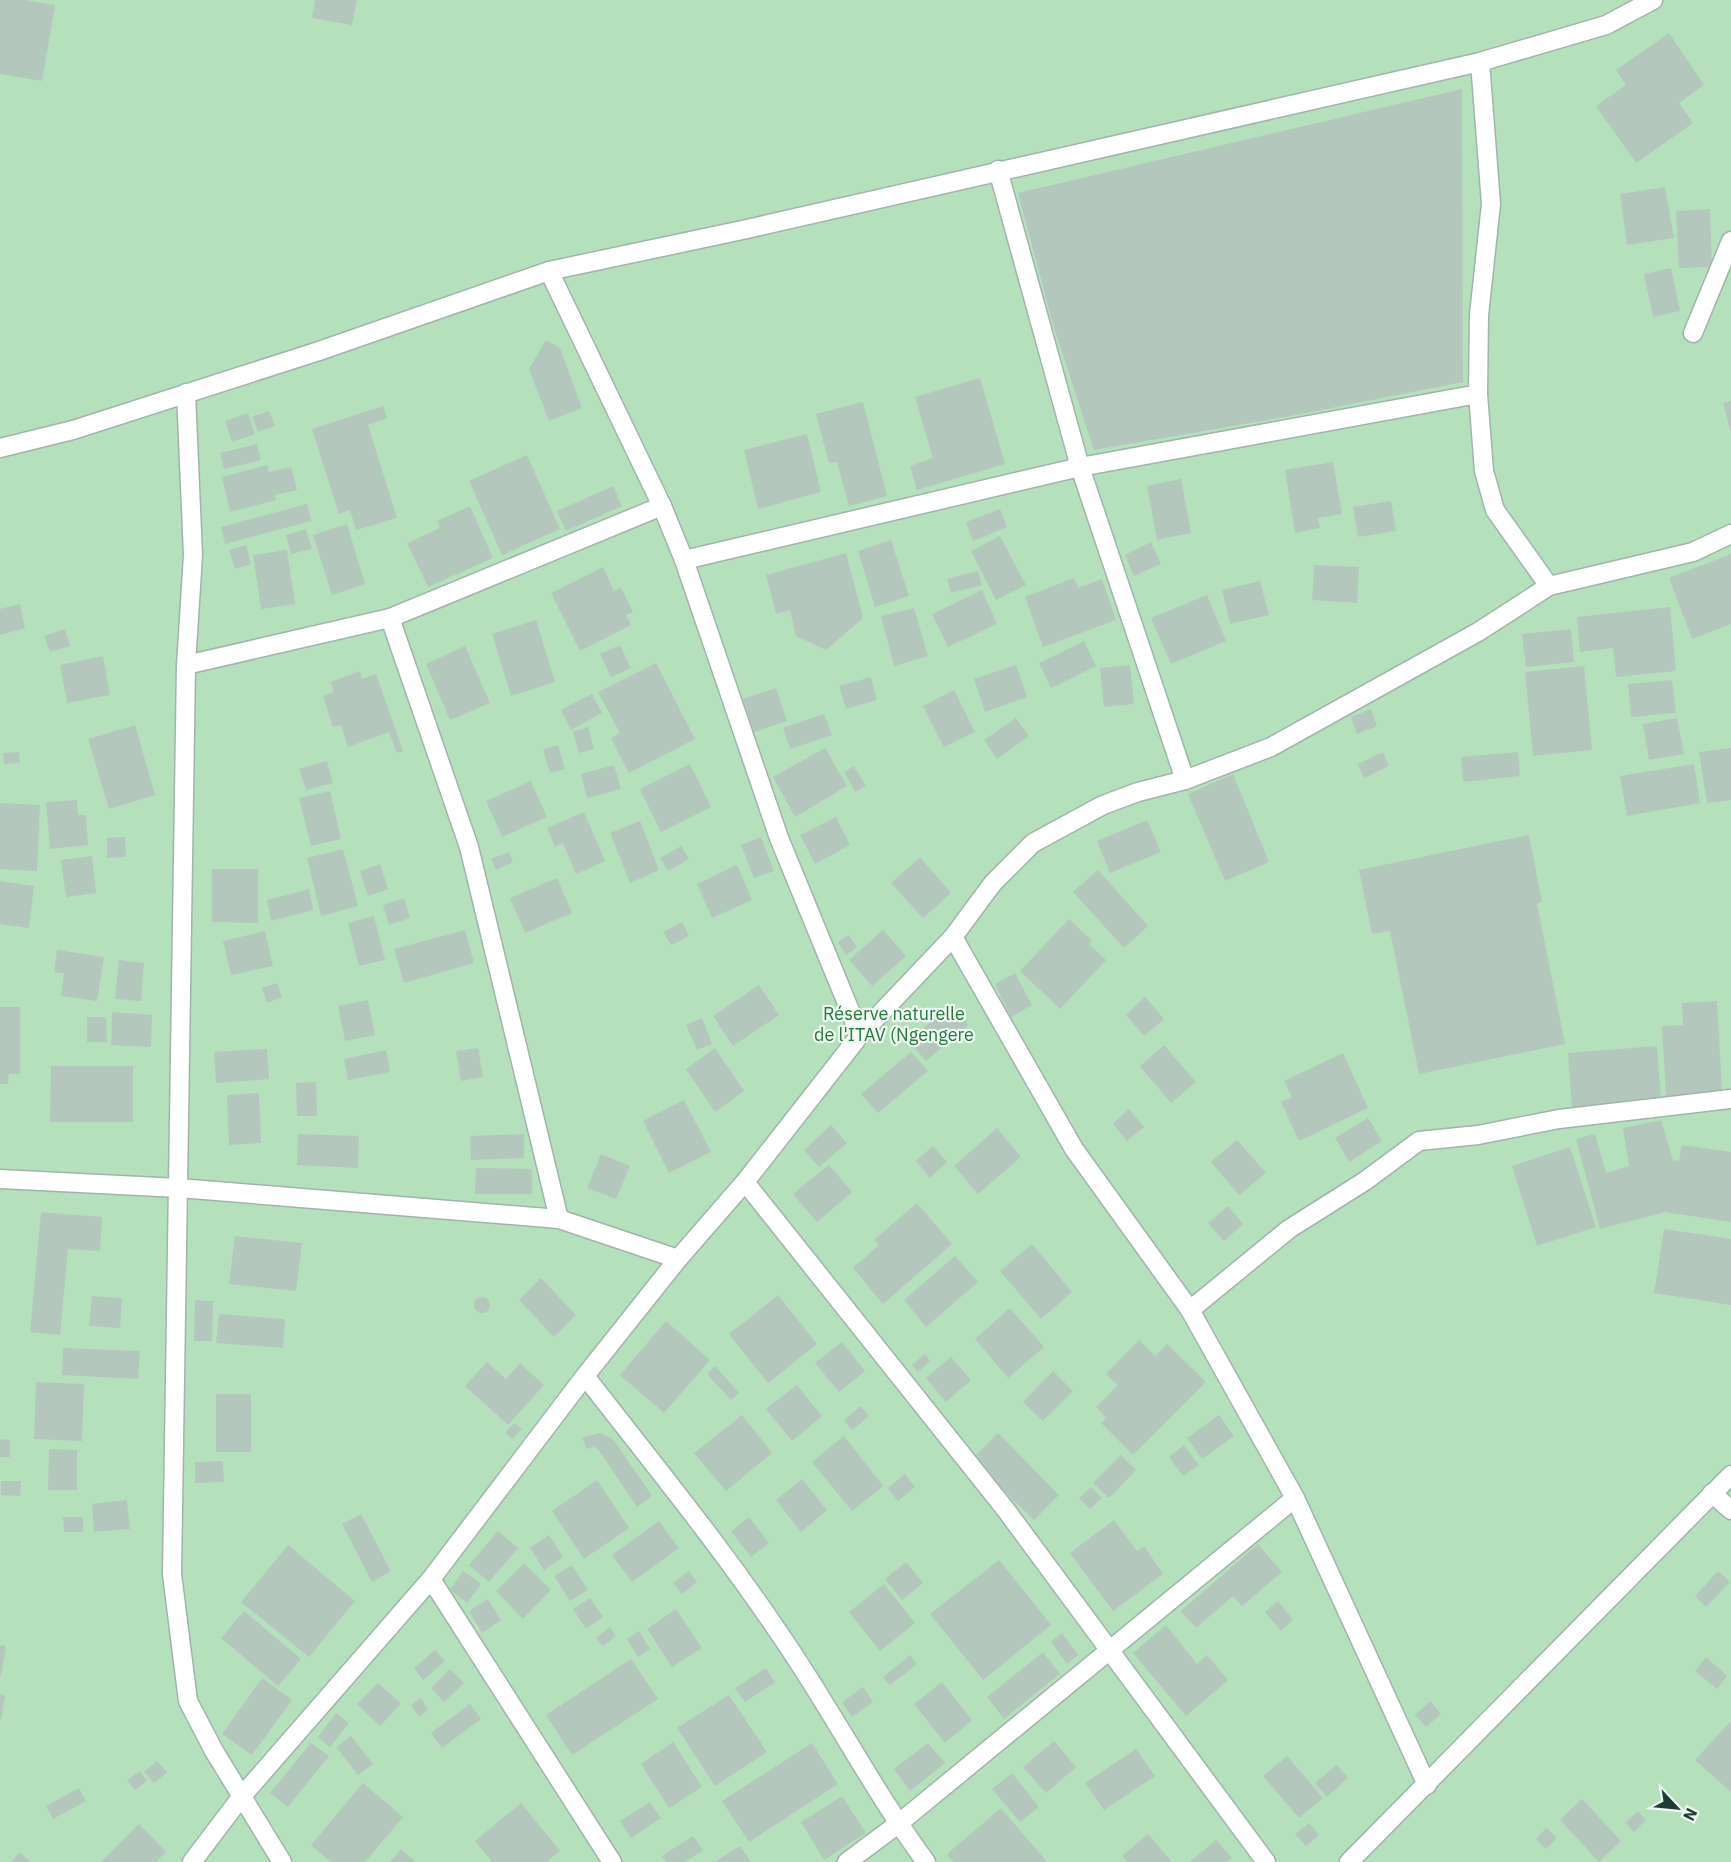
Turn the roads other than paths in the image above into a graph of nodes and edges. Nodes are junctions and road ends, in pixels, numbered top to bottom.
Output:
1 (1653, 0) edge
2 (1480, 62) junction
3 (998, 170) junction
4 (1731, 241) edge
5 (549, 271) junction
6 (1693, 333) dead end
7 (186, 393) junction
8 (1478, 394) junction
9 (0, 448) edge
10 (1080, 466) junction
11 (662, 506) junction
12 (1731, 534) edge
13 (684, 560) junction
14 (1549, 586) junction
15 (390, 618) junction
16 (186, 665) junction
17 (1185, 780) junction
18 (953, 937) junction
19 (860, 1035) junction
20 (1731, 1099) edge
21 (0, 1179) edge
22 (745, 1182) junction
23 (179, 1188) junction
24 (559, 1219) junction
25 (678, 1259) junction
26 (1190, 1310) junction
27 (585, 1376) junction
28 (1731, 1475) edge
29 (1712, 1493) junction
30 (1295, 1498) junction
31 (1731, 1510) edge
32 (431, 1579) junction
33 (1108, 1650) junction
34 (1427, 1785) junction
35 (242, 1796) junction
36 (898, 1824) junction
37 (192, 1862) edge
38 (282, 1862) edge
39 (612, 1862) edge
40 (847, 1862) edge
41 (926, 1862) edge
42 (1266, 1862) edge
43 (1349, 1862) edge

1 - 2 street
2 - 3 street
2 - 8 street
3 - 5 street
3 - 10 street
4 - 6 street
5 - 7 street
5 - 11 street
7 - 9 street
7 - 16 street
8 - 10 street
8 - 14 street
10 - 13 street
10 - 17 street
11 - 13 street
11 - 15 street
12 - 14 street
13 - 19 street
14 - 17 street
15 - 16 street
15 - 24 street
16 - 23 street
17 - 18 street
18 - 19 street
18 - 26 street
19 - 22 street
20 - 26 street
21 - 23 street
22 - 25 street
22 - 33 street
23 - 24 street
23 - 35 street
24 - 25 street
25 - 27 street
26 - 30 street
27 - 32 street
27 - 36 street
28 - 29 street
29 - 31 street
29 - 34 street
30 - 33 street
30 - 34 street
32 - 35 street
32 - 39 street
33 - 36 street
33 - 42 street
34 - 43 street
35 - 37 street
35 - 38 street
36 - 40 street
36 - 41 street

